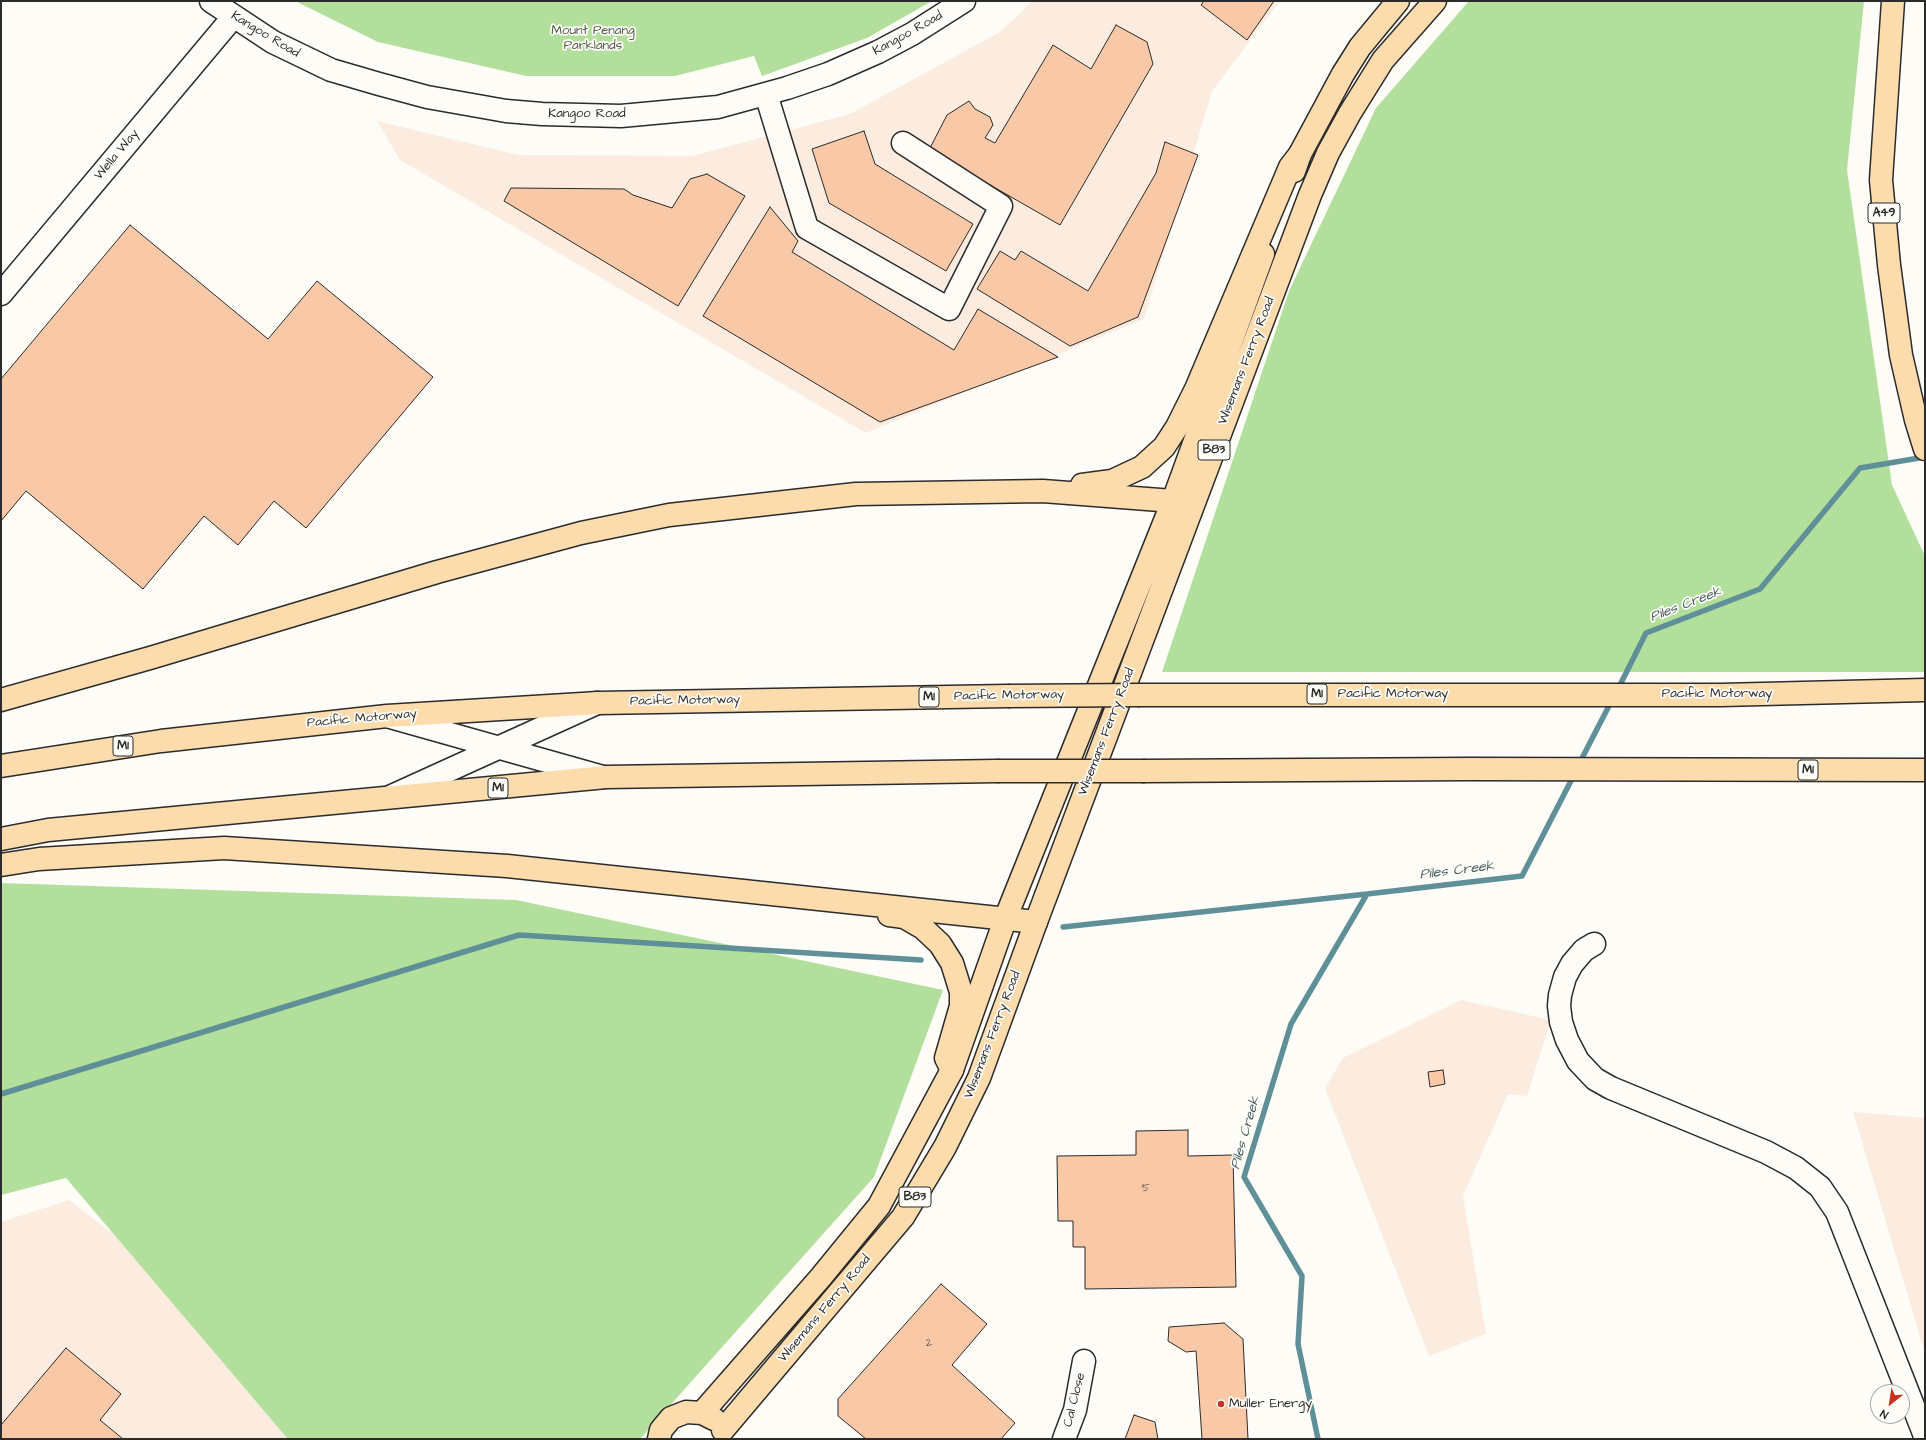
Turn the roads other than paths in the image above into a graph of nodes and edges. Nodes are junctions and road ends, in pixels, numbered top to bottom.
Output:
1 (210, 1) edge
2 (964, 1) edge
3 (1398, 1) edge
4 (1435, 1) edge
5 (1893, 2) edge
6 (234, 16) junction
7 (766, 94) junction
8 (903, 143) dead end
9 (1300, 154) junction
10 (1, 294) edge
11 (1925, 449) edge
12 (1043, 491) junction
13 (1182, 505) junction
14 (1919, 690) edge
15 (1, 700) edge
16 (598, 703) junction
17 (387, 716) junction
18 (498, 748) junction
19 (1, 766) edge
20 (1925, 770) edge
21 (606, 777) junction
22 (387, 798) junction
23 (1, 839) edge
24 (1, 865) edge
25 (831, 901) junction
26 (1006, 917) junction
27 (1036, 922) junction
28 (1594, 944) dead end
29 (952, 1070) junction
30 (1084, 1361) dead end
31 (702, 1413) junction
32 (724, 1434) edge
33 (1925, 1436) edge
34 (659, 1439) edge
35 (1064, 1439) edge

1 - 6 street, Kangoo Road
2 - 7 street, Kangoo Road
3 - 9 main road, Wisemans Ferry Road / B83
4 - 13 main road, Wisemans Ferry Road / B83
5 - 11 main road, A49
6 - 7 street, Kangoo Road
6 - 10 street, Wella Way
7 - 8 street
9 - 12 main road
9 - 13 main road, Wisemans Ferry Road / B83
12 - 13 main road
12 - 15 main road
13 - 26 main road, Wisemans Ferry Road / B83
13 - 27 main road, Wisemans Ferry Road / B83
14 - 16 main road, Pacific Motorway / M1, bridge
16 - 17 main road, Pacific Motorway / M1
16 - 18 street
17 - 18 street
17 - 19 main road, Pacific Motorway / M1
18 - 21 street
18 - 22 street
20 - 21 main road, M1, bridge
21 - 22 main road, M1
22 - 23 main road, M1
24 - 25 main road
25 - 26 main road
25 - 29 main road
26 - 27 main road
26 - 29 main road, Wisemans Ferry Road / B83
27 - 32 main road, Wisemans Ferry Road / B83
28 - 33 street
29 - 31 main road, Wisemans Ferry Road / B83
30 - 35 street, Cal Close
31 - 32 main road, B83
31 - 34 main road

